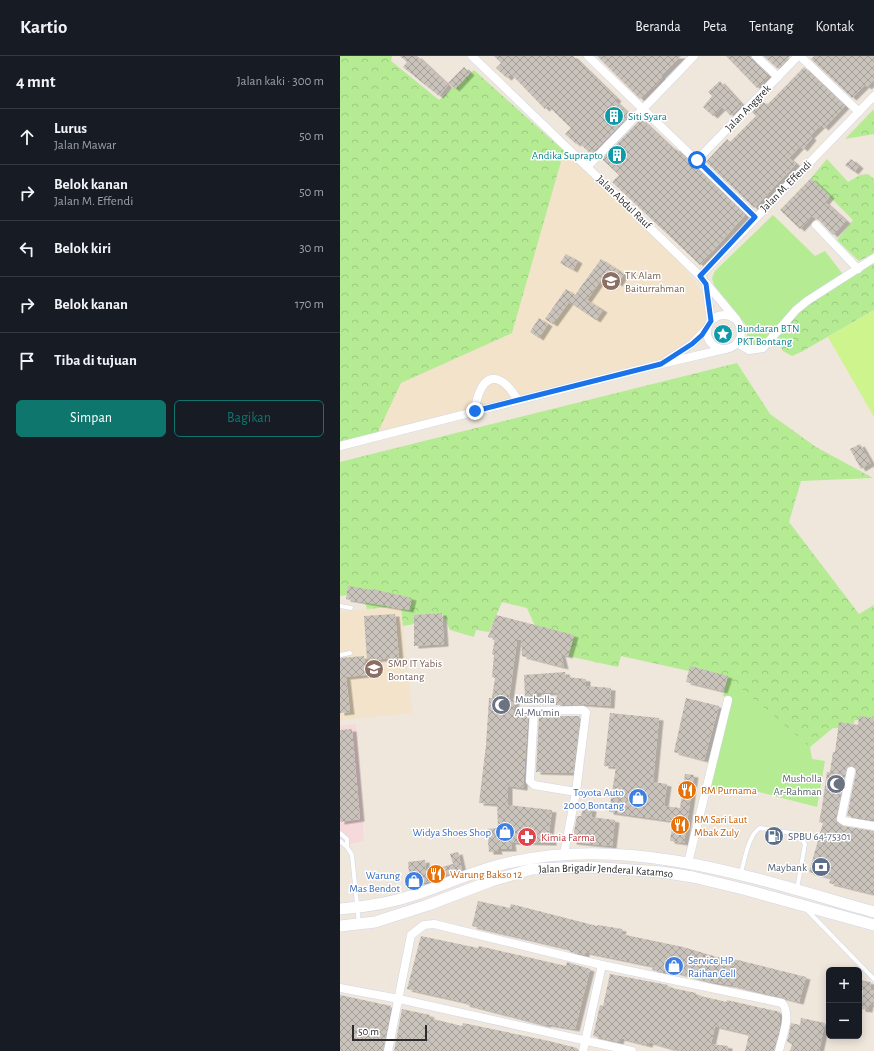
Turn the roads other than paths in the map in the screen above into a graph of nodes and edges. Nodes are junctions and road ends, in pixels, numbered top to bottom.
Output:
1 (588, 56) edge
2 (694, 56) edge
3 (756, 56) edge
4 (800, 56) edge
5 (477, 58) edge
6 (778, 77) junction
7 (874, 96) edge
8 (643, 110) junction
9 (859, 112) junction
10 (697, 160) junction
11 (588, 166) junction
12 (755, 217) junction
13 (816, 226) dead end
14 (874, 258) edge
15 (858, 269) junction
16 (700, 276) junction
17 (706, 284) junction
18 (736, 319) junction
19 (710, 324) junction
20 (737, 343) junction
21 (725, 349) junction
22 (661, 364) junction
23 (518, 400) junction
24 (475, 411) junction
25 (340, 446) edge
26 (340, 606) edge
27 (351, 608) dead end
28 (350, 653) dead end
29 (340, 655) edge
30 (728, 700) dead end
31 (520, 711) dead end
32 (534, 711) junction
33 (851, 771) dead end
34 (576, 792) junction
35 (874, 826) edge
36 (340, 833) edge
37 (340, 841) edge
38 (347, 847) junction
39 (564, 854) junction
40 (616, 854) junction
41 (639, 856) junction
42 (688, 863) junction
43 (614, 868) junction
44 (636, 870) junction
45 (740, 876) junction
46 (796, 890) junction
47 (802, 906) junction
48 (358, 908) junction
49 (340, 909) edge
50 (874, 912) edge
51 (359, 924) junction
52 (874, 925) edge
53 (340, 926) edge
54 (602, 965) junction
55 (874, 979) edge
56 (340, 988) edge
57 (399, 999) junction
58 (585, 1041) junction
59 (388, 1051) edge
60 (583, 1051) edge
61 (632, 1051) edge
62 (779, 1051) edge

1 - 8 street
2 - 8 street
3 - 6 street
4 - 6 street, Jalan Anggrek
4 - 9 street, Jalan Anggrek
5 - 11 street, Jalan Abdul Rauf
6 - 10 street, Jalan Anggrek
7 - 9 street, Jalan M. Effendi
8 - 10 street
8 - 11 street
9 - 12 street, Jalan M. Effendi
10 - 12 street
11 - 16 street, Jalan Abdul Rauf
12 - 16 street, Jalan M. Effendi
13 - 15 street
14 - 15 street
15 - 20 street
16 - 17 street, Jalan Abdul Rauf
17 - 18 street, Jalan Abdul Rauf
17 - 19 street
18 - 19 street
18 - 20 street
19 - 21 street
19 - 22 street
20 - 21 street
21 - 22 street
22 - 23 street
23 - 24 street
23 - 24 street
24 - 25 street
26 - 27 lane
28 - 29 lane
30 - 42 street
31 - 32 street
32 - 34 street
32 - 34 street
33 - 35 street
34 - 39 street
36 - 38 lane
37 - 38 lane
38 - 48 lane
39 - 40 main road, Jalan Brigadir Jenderal Katamso
39 - 48 main road, Jalan Brigadir Jenderal Katamso
40 - 41 main road, Jalan Brigadir Jenderal Katamso
40 - 43 main road
41 - 42 main road, Jalan Brigadir Jenderal Katamso
41 - 44 main road
42 - 45 main road, Jalan Brigadir Jenderal Katamso
43 - 44 main road, Jalan Brigadir Jenderal Katamso
43 - 51 main road, Jalan Brigadir Jenderal Katamso
44 - 47 main road, Jalan Brigadir Jenderal Katamso
45 - 46 main road, Jalan Brigadir Jenderal Katamso
45 - 46 lane
46 - 50 main road, Jalan Brigadir Jenderal Katamso
47 - 52 main road, Jalan Brigadir Jenderal Katamso
47 - 55 lane
48 - 49 main road, Jalan Brigadir Jenderal Katamso
48 - 51 lane
51 - 53 main road, Jalan Brigadir Jenderal Katamso
54 - 57 street
54 - 58 street
54 - 62 street
56 - 57 street
57 - 58 street
57 - 59 street
58 - 60 street
58 - 61 street

